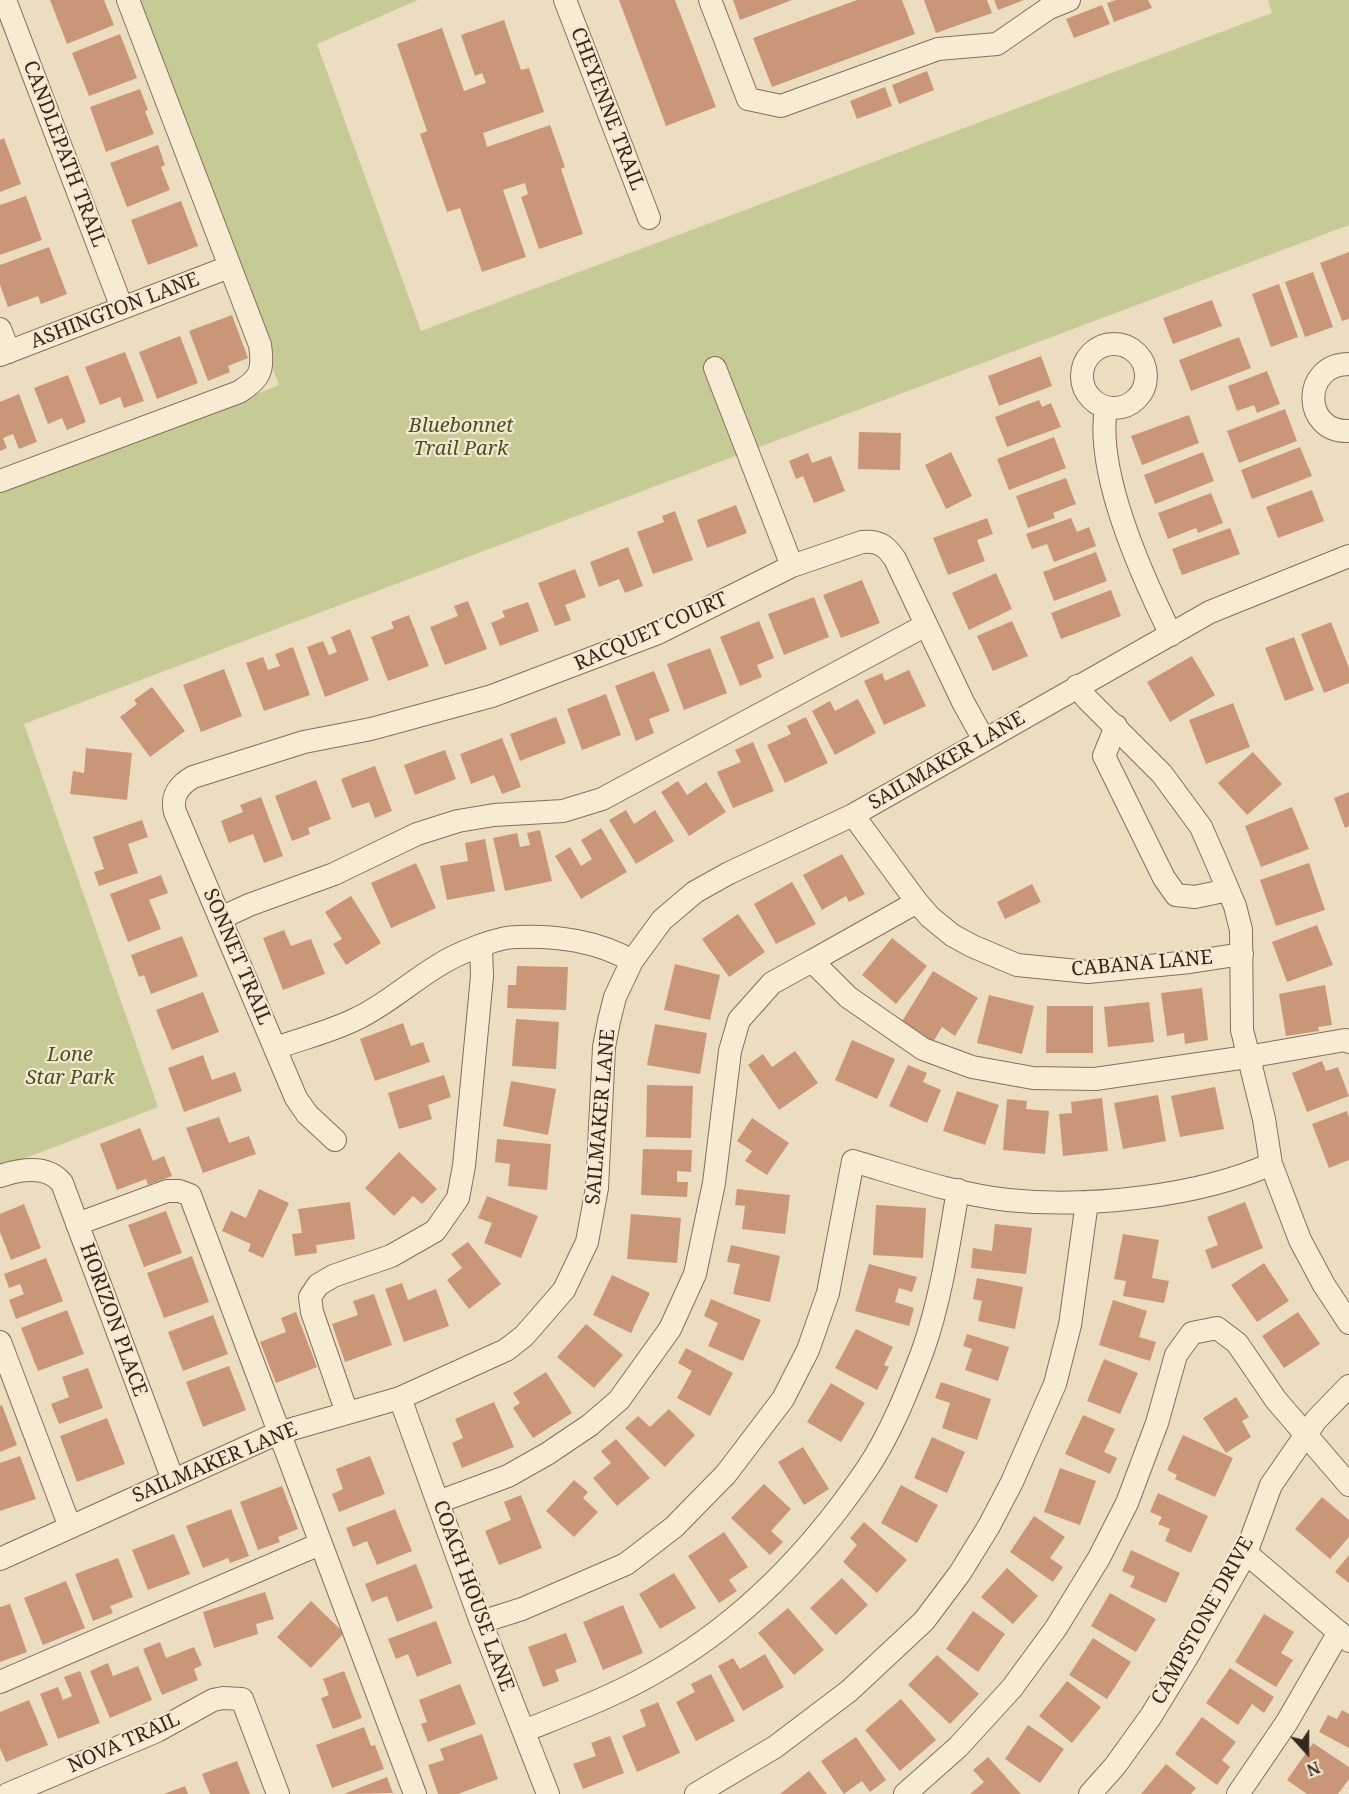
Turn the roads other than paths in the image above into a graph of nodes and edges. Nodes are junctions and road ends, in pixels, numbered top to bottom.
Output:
1 (5, 0) edge
2 (128, 0) edge
3 (566, 0) edge
4 (710, 0) edge
5 (1070, 0) edge
6 (649, 218) dead end
7 (229, 267) junction
8 (122, 308) junction
9 (0, 329) edge
10 (4, 353) edge
11 (1349, 364) edge
12 (715, 368) dead end
13 (1106, 408) dead end
14 (1348, 434) edge
15 (0, 481) edge
16 (1349, 556) edge
17 (792, 566) junction
18 (926, 625) junction
19 (1171, 635) junction
20 (1077, 686) junction
21 (1116, 726) junction
22 (984, 740) junction
23 (200, 774) joint
24 (854, 815) junction
25 (1228, 890) junction
26 (916, 902) junction
27 (221, 918) junction
28 (481, 946) junction
29 (1242, 954) junction
30 (632, 961) junction
31 (812, 961) junction
32 (1349, 1042) edge
33 (276, 1048) junction
34 (1247, 1057) junction
35 (335, 1140) dead end
36 (1271, 1164) junction
37 (0, 1176) edge
38 (958, 1190) junction
39 (1087, 1202) junction
40 (77, 1224) junction
41 (1349, 1323) edge
42 (0, 1342) edge
43 (1349, 1386) edge
44 (400, 1398) junction
45 (346, 1413) junction
46 (278, 1433) junction
47 (1306, 1434) junction
48 (173, 1480) junction
49 (1349, 1485) edge
50 (438, 1502) junction
51 (70, 1527) junction
52 (320, 1544) junction
53 (1246, 1553) junction
54 (0, 1559) edge
55 (481, 1622) junction
56 (1344, 1637) edge
57 (0, 1682) edge
58 (524, 1731) junction
59 (8, 1794) edge
60 (278, 1794) edge
61 (415, 1794) edge
62 (548, 1794) edge
63 (696, 1794) edge
64 (905, 1794) edge
65 (1090, 1794) edge
66 (1238, 1794) edge

1 - 8 street, CANDLEPATH TRAIL
2 - 7 street
3 - 6 street, CHEYENNE TRAIL
4 - 5 street
7 - 8 street, ASHINGTON LANE
7 - 15 street
8 - 10 street, ASHINGTON LANE
9 - 10 street
11 - 14 street
12 - 17 street
13 - 19 street
16 - 19 street, SAILMAKER LANE
17 - 18 street, RACQUET COURT
17 - 23 street, RACQUET COURT
18 - 22 street, RACQUET COURT
18 - 27 street
19 - 20 street, SAILMAKER LANE
20 - 21 street
20 - 22 street, SAILMAKER LANE
21 - 25 street
21 - 25 street
22 - 24 street, SAILMAKER LANE
23 - 27 street, SONNET TRAIL
24 - 26 street, CABANA LANE
24 - 30 street, SAILMAKER LANE
25 - 29 street
26 - 29 street, CABANA LANE
26 - 31 street
27 - 33 street, SONNET TRAIL
28 - 30 street
28 - 33 street
28 - 45 street
29 - 34 street
30 - 44 street, SAILMAKER LANE
31 - 34 street
31 - 50 street
32 - 34 street
33 - 35 street, SONNET TRAIL
34 - 36 street
36 - 39 street
36 - 41 street
37 - 40 street, HORIZON PLACE
38 - 39 street
38 - 55 street
38 - 58 street
39 - 63 street
40 - 46 street
40 - 48 street, HORIZON PLACE
42 - 51 street
43 - 47 street, CAMPSTONE DRIVE
44 - 45 street, SAILMAKER LANE
44 - 50 street, COACH HOUSE LANE
45 - 46 street, SAILMAKER LANE
46 - 48 street, SAILMAKER LANE
46 - 52 street
47 - 49 street
47 - 53 street, CAMPSTONE DRIVE
47 - 64 street
48 - 51 street, SAILMAKER LANE
50 - 55 street, COACH HOUSE LANE
51 - 54 street, SAILMAKER LANE
52 - 57 street
52 - 61 street
53 - 56 street
53 - 65 street, CAMPSTONE DRIVE
55 - 58 street, COACH HOUSE LANE
56 - 66 street
58 - 62 street, COACH HOUSE LANE
59 - 60 street, NOVA TRAIL

